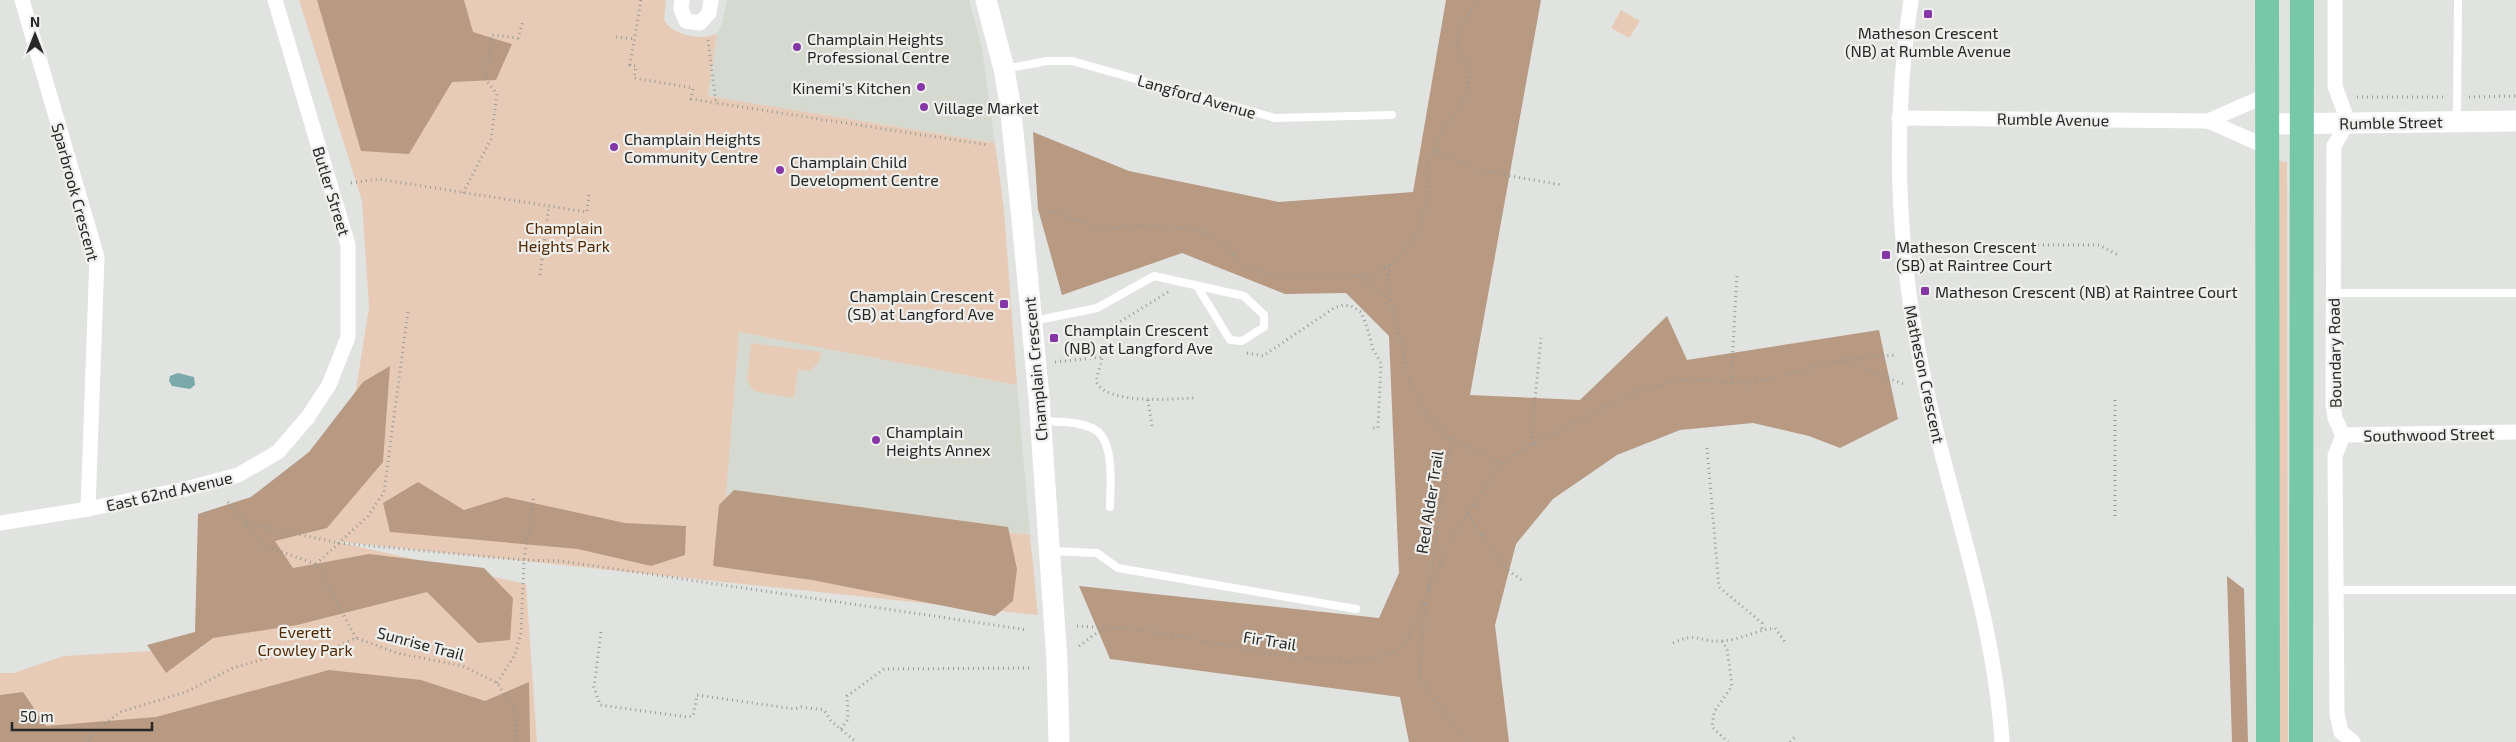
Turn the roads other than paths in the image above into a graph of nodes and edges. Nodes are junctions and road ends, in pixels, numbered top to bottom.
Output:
1 (22, 0) edge
2 (275, 0) edge
3 (682, 0) edge
4 (711, 0) edge
5 (986, 0) edge
6 (1911, 0) edge
7 (2267, 0) edge
8 (2302, 0) edge
9 (2335, 0) edge
10 (2458, 0) edge
11 (1004, 69) junction
12 (2267, 95) junction
13 (1392, 115) dead end
14 (1899, 118) junction
15 (2516, 120) edge
16 (2208, 121) junction
17 (2457, 121) junction
18 (2348, 122) junction
19 (2302, 123) junction
20 (2267, 124) junction
21 (2267, 147) junction
22 (1197, 286) junction
23 (2332, 293) junction
24 (2516, 293) edge
25 (1032, 322) junction
26 (329, 385) joint
27 (1040, 421) junction
28 (2516, 432) edge
29 (2343, 434) junction
30 (1110, 507) dead end
31 (88, 509) junction
32 (0, 523) edge
33 (1048, 550) junction
34 (2337, 590) junction
35 (2516, 590) edge
36 (1356, 609) dead end
37 (2347, 740) edge
38 (1060, 742) edge
39 (2002, 742) edge
40 (2268, 742) edge
41 (2301, 742) edge

1 - 31 street, Sparbrook Crescent
2 - 26 street, Butler Street
3 - 4 street
5 - 11 street, Champlain Crescent
6 - 14 street, Matheson Crescent
7 - 12 main road
8 - 19 main road, Boundary Road
9 - 18 street
10 - 17 lane
11 - 13 lane, Langford Avenue
11 - 25 street, Champlain Crescent
12 - 16 street, Rumble Avenue
12 - 20 main road
14 - 16 street, Rumble Avenue
14 - 39 street, Matheson Crescent
15 - 17 street, Rumble Street
16 - 21 street, Rumble Avenue
17 - 18 street, Rumble Street
18 - 19 street, Rumble Street
18 - 23 street, Boundary Road
19 - 20 street, Rumble Street
19 - 41 main road, Boundary Road
20 - 21 main road
21 - 40 main road
22 - 22 lane
22 - 25 lane
23 - 24 lane
23 - 29 street, Boundary Road
25 - 27 street, Champlain Crescent
26 - 31 street, East 62nd Avenue
27 - 30 lane
27 - 33 street, Champlain Crescent
28 - 29 street, Southwood Street
29 - 34 street
31 - 32 street, East 62nd Avenue
33 - 36 lane
33 - 38 street, Champlain Crescent
34 - 35 lane
34 - 37 street

